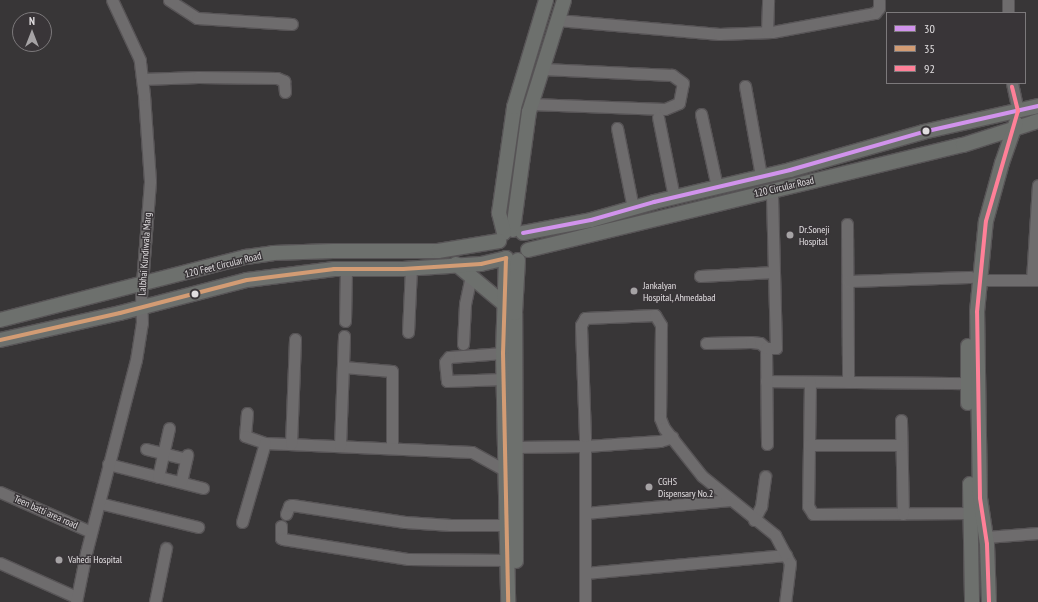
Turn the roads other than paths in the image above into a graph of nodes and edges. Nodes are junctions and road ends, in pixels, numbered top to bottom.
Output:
1 (112, 0) edge
2 (170, 0) edge
3 (546, 0) edge
4 (564, 0) edge
5 (768, 0) edge
6 (879, 0) edge
7 (1008, 0) edge
8 (1008, 12) edge
9 (557, 20) junction
10 (292, 24) dead end
11 (767, 32) junction
12 (543, 69) junction
13 (142, 79) junction
14 (745, 86) dead end
15 (1012, 86) edge
16 (286, 92) dead end
17 (532, 104) junction
18 (1038, 106) edge
19 (1012, 112) junction
20 (701, 114) dead end
21 (658, 117) dead end
22 (1038, 121) edge
23 (1015, 126) junction
24 (617, 128) dead end
25 (1002, 133) junction
26 (761, 176) junction
27 (1038, 185) edge
28 (717, 187) junction
29 (772, 190) junction
30 (674, 197) junction
31 (633, 208) junction
32 (847, 224) dead end
33 (510, 234) junction
34 (528, 250) junction
35 (512, 259) junction
36 (456, 264) junction
37 (411, 268) junction
38 (346, 269) junction
39 (774, 272) junction
40 (471, 276) junction
41 (700, 276) dead end
42 (975, 278) junction
43 (1035, 280) edge
44 (848, 281) junction
45 (142, 284) junction
46 (504, 304) junction
47 (141, 308) junction
48 (0, 320) edge
49 (345, 321) dead end
50 (408, 332) dead end
51 (344, 336) dead end
52 (295, 339) dead end
53 (0, 340) edge
54 (706, 343) dead end
55 (463, 344) dead end
56 (766, 348) junction
57 (503, 354) junction
58 (342, 367) junction
59 (504, 379) junction
60 (766, 381) junction
61 (810, 382) junction
62 (848, 382) junction
63 (968, 383) junction
64 (247, 413) dead end
65 (901, 420) dead end
66 (170, 428) dead end
67 (672, 437) junction
68 (265, 443) junction
69 (291, 444) junction
70 (767, 444) dead end
71 (809, 445) junction
72 (900, 445) junction
73 (340, 446) junction
74 (585, 446) junction
75 (516, 447) junction
76 (392, 448) junction
77 (146, 449) dead end
78 (163, 454) junction
79 (108, 464) junction
80 (506, 471) junction
81 (158, 476) junction
82 (766, 476) dead end
83 (182, 482) junction
84 (203, 488) dead end
85 (0, 492) edge
86 (730, 500) junction
87 (98, 503) junction
88 (586, 513) junction
89 (970, 513) junction
90 (286, 514) dead end
91 (902, 514) junction
92 (754, 520) junction
93 (242, 522) dead end
94 (506, 525) junction
95 (281, 526) dead end
96 (198, 527) dead end
97 (91, 532) junction
98 (1038, 533) edge
99 (986, 537) junction
100 (166, 548) dead end
101 (786, 555) junction
102 (507, 560) junction
103 (0, 563) edge
104 (585, 572) junction
105 (76, 600) edge
106 (155, 602) edge
107 (508, 602) edge
108 (516, 602) edge
109 (585, 602) edge
110 (785, 602) edge
111 (972, 602) edge
112 (989, 602) edge

1 - 13 street, Lalbhai Kundiwala Marg
2 - 10 street
3 - 33 main road
4 - 9 main road
5 - 11 street
6 - 11 street
7 - 8 street
9 - 11 street
9 - 12 main road
12 - 17 main road
12 - 17 street
13 - 16 street
13 - 45 street, Lalbhai Kundiwala Marg
14 - 26 street
15 - 19 street
17 - 33 main road
18 - 19 main road, 120 Circular Road
19 - 23 main road
19 - 25 main road
19 - 26 main road, 120 Circular Road
20 - 28 street
21 - 30 street
22 - 23 main road, 120 Circular Road
23 - 25 main road, 120 Circular Road
23 - 42 main road
24 - 31 street
25 - 29 main road, 120 Circular Road
25 - 42 main road
26 - 28 main road, 120 Circular Road
27 - 43 street
28 - 30 main road, 120 Circular Road
29 - 34 main road, 120 Circular Road
29 - 39 street
30 - 31 main road, 120 Circular Road
31 - 33 main road, 120 Circular Road
32 - 44 street
33 - 34 main road
33 - 35 main road
33 - 45 main road, 120 Feet Circular Road
34 - 35 main road
35 - 36 main road, 120 Feet Circular Road
35 - 46 main road
35 - 75 main road
36 - 37 main road, 120 Feet Circular Road
36 - 40 main road
37 - 38 main road, 120 Feet Circular Road
37 - 50 street
38 - 47 main road, 120 Feet Circular Road
38 - 49 street
39 - 41 street
39 - 56 street
40 - 46 main road
40 - 55 street
42 - 43 street
42 - 44 street
42 - 63 main road
42 - 99 main road
44 - 62 street
45 - 47 street, Lalbhai Kundiwala Marg
45 - 48 main road, 120 Feet Circular Road
46 - 57 main road
47 - 53 main road, 120 Feet Circular Road
47 - 79 street, Lalbhai Kundiwala Marg
51 - 58 street
52 - 69 street
54 - 56 street
56 - 60 street
57 - 59 main road
57 - 59 street
58 - 73 street
58 - 76 street
59 - 80 main road
60 - 61 street
60 - 70 street
61 - 62 street
61 - 71 street
62 - 63 street
63 - 89 main road
64 - 68 street
65 - 72 street
66 - 78 street
67 - 74 street
67 - 74 street
67 - 86 street
68 - 69 street
68 - 93 street
69 - 73 street
71 - 72 street
71 - 91 street
72 - 91 street
73 - 76 street
74 - 75 street
74 - 88 street
75 - 108 main road
76 - 80 street
77 - 78 street
78 - 81 street
78 - 83 street
79 - 81 street
79 - 87 street, Lalbhai Kundiwala Marg
80 - 94 main road
81 - 83 street
82 - 92 street
83 - 84 street
85 - 97 street, Teen batti area road
86 - 88 street
86 - 92 street
87 - 96 street
87 - 97 street, Lalbhai Kundiwala Marg
88 - 104 street
89 - 91 street
89 - 111 main road
90 - 94 street
92 - 101 street
94 - 102 main road
95 - 102 street
97 - 105 street, Lalbhai Kundiwala Marg
98 - 99 street
99 - 112 main road
100 - 106 street
101 - 104 street
101 - 110 street
102 - 107 main road
103 - 105 street
104 - 109 street

